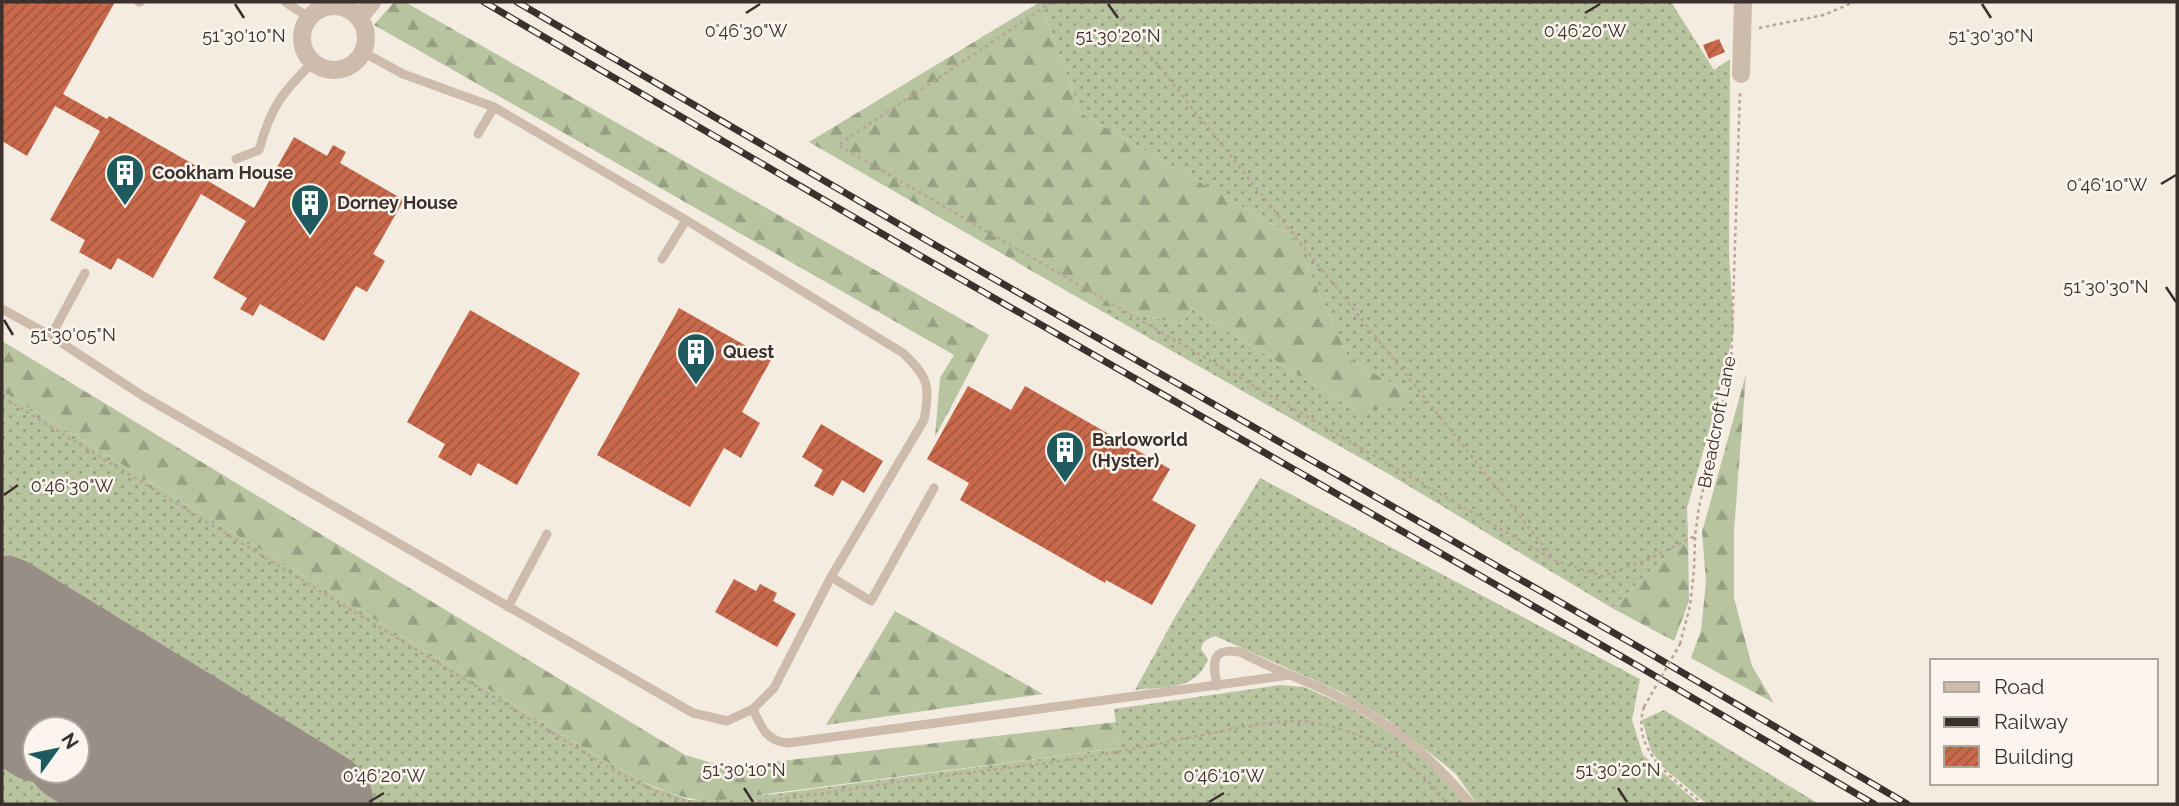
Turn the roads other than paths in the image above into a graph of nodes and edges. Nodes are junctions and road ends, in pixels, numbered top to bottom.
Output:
1 (285, 2) edge
2 (372, 2) edge
3 (1744, 2) edge
4 (310, 18) junction
5 (359, 18) junction
6 (363, 52) junction
7 (313, 62) junction
8 (1741, 74) road end
9 (494, 107) junction
10 (478, 134) dead end
11 (236, 159) dead end
12 (685, 220) junction
13 (663, 259) dead end
14 (85, 273) dead end
15 (2, 309) edge
16 (51, 336) junction
17 (934, 488) dead end
18 (547, 534) dead end
19 (831, 577) junction
20 (508, 607) junction
21 (1290, 675) junction
22 (1217, 685) junction
23 (753, 709) junction
24 (1471, 804) edge

1 - 4 lane
2 - 5 street
3 - 8 street
4 - 5 street
4 - 7 street
5 - 6 street
6 - 7 street
6 - 9 lane
7 - 11 lane
9 - 10 lane
9 - 12 lane
12 - 13 lane
12 - 19 lane
14 - 16 lane
15 - 16 lane
16 - 20 lane
17 - 19 lane
18 - 20 lane
19 - 23 lane
20 - 23 lane
21 - 22 lane
21 - 22 lane
21 - 24 lane
22 - 23 lane

